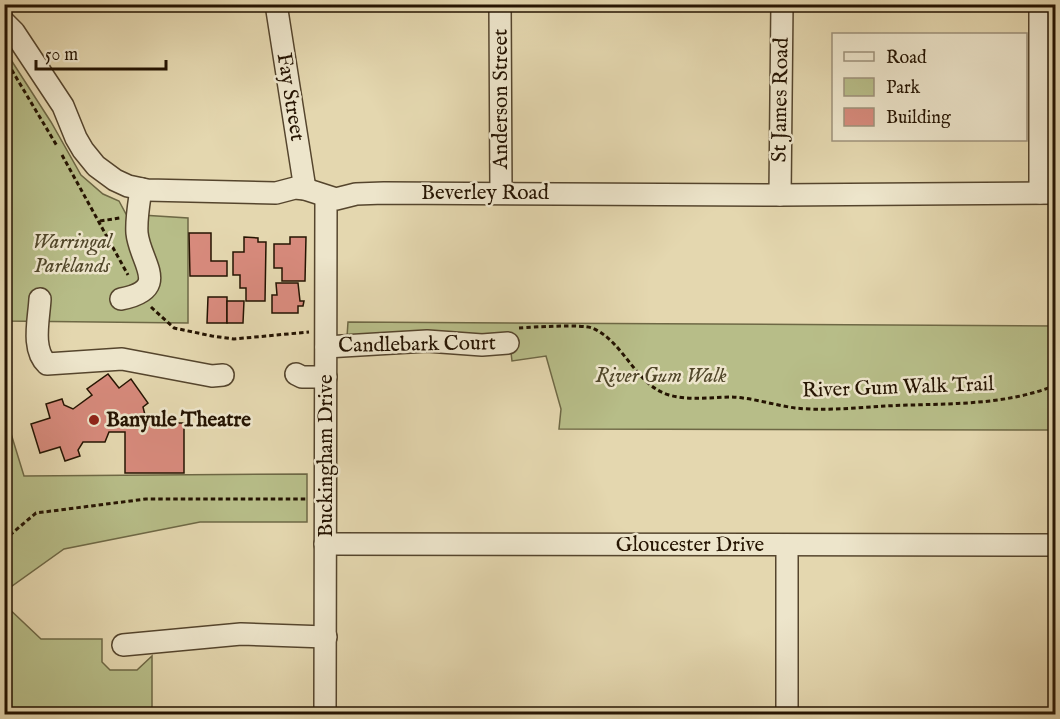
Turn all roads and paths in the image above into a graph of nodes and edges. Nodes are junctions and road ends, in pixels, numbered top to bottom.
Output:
1 (276, 4) edge
2 (501, 4) edge
3 (782, 4) edge
4 (1040, 4) edge
5 (4, 22) edge
6 (141, 189) junction
7 (305, 189) junction
8 (501, 193) junction
9 (1048, 193) edge
10 (780, 195) junction
11 (326, 198) junction
12 (128, 217) dead end
13 (100, 220) dead end
14 (40, 299) dead end
15 (121, 299) dead end
16 (514, 335) joint
17 (326, 347) junction
18 (296, 374) dead end
19 (223, 375) dead end
20 (326, 377) junction
21 (1056, 385) edge
22 (310, 499) dead end
23 (4, 540) edge
24 (326, 544) junction
25 (787, 545) junction
26 (1056, 545) edge
27 (326, 637) junction
28 (123, 645) dead end
29 (325, 714) edge
30 (787, 714) edge

1 - 7 street, Fay Street
2 - 8 street, Anderson Street
3 - 10 street, St James Road
4 - 9 street
5 - 6 street
6 - 7 street
6 - 15 street
7 - 11 street
8 - 10 street, Beverley Road
8 - 11 street, Beverley Road
9 - 10 street, Beverley Road
11 - 17 street, Buckingham Drive
12 - 13 path
14 - 19 street
16 - 17 street, Candlebark Court
16 - 21 path, River Gum Walk Trail
17 - 20 street, Buckingham Drive
18 - 20 street
20 - 24 street, Buckingham Drive
22 - 23 path
24 - 25 street, Gloucester Drive
24 - 27 street, Buckingham Drive
25 - 26 street, Gloucester Drive
25 - 30 street
27 - 28 street
27 - 29 street, Buckingham Drive

